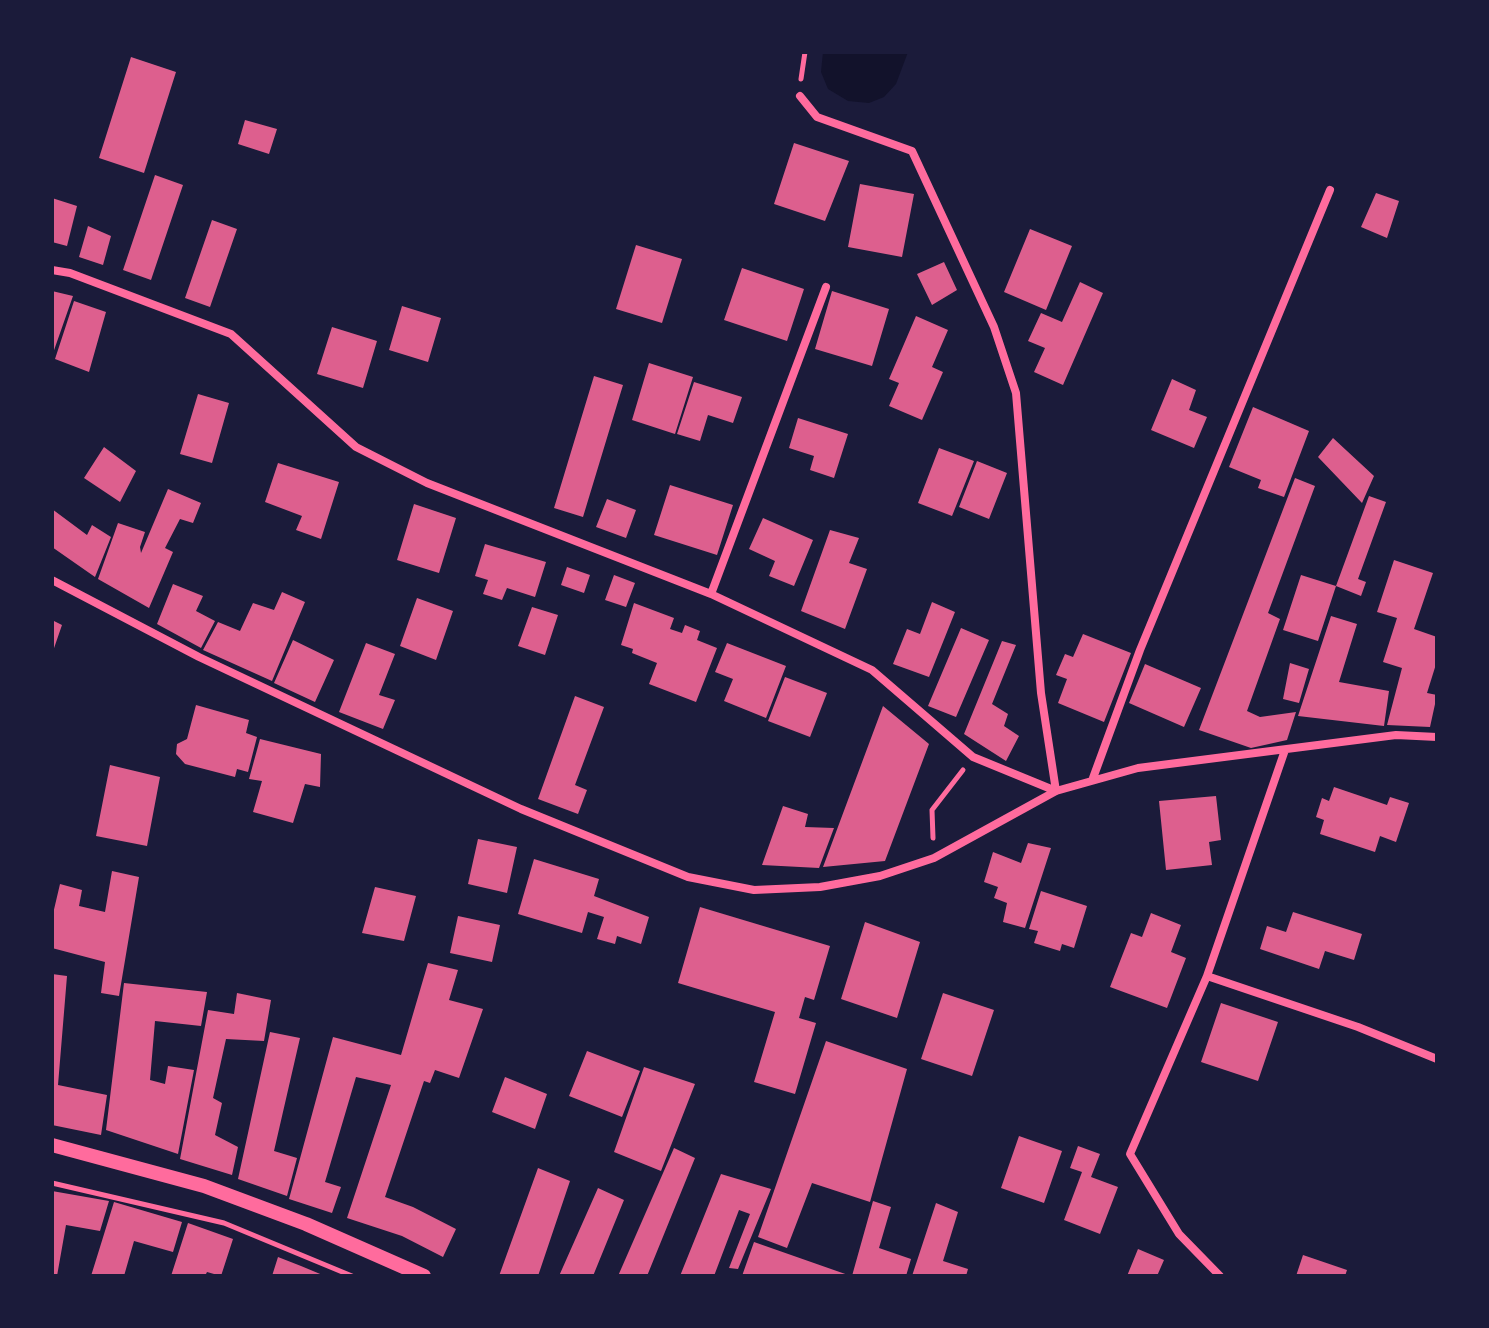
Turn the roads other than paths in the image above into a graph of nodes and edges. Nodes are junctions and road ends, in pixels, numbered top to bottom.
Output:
1 (800, 96) road end
2 (1330, 190) dead end
3 (52, 270) edge
4 (826, 287) dead end
5 (52, 580) edge
6 (711, 594) junction
7 (1437, 737) edge
8 (1285, 750) junction
9 (1093, 778) junction
10 (1056, 791) junction
11 (1207, 976) junction
12 (1437, 1059) edge
13 (52, 1145) edge
14 (424, 1276) edge
15 (1220, 1276) edge

1 - 10 street
2 - 9 street
3 - 6 street
4 - 6 street
5 - 10 street
6 - 10 street
7 - 8 street
8 - 9 street
8 - 11 street
9 - 10 street
11 - 12 street
11 - 15 street
13 - 14 street

